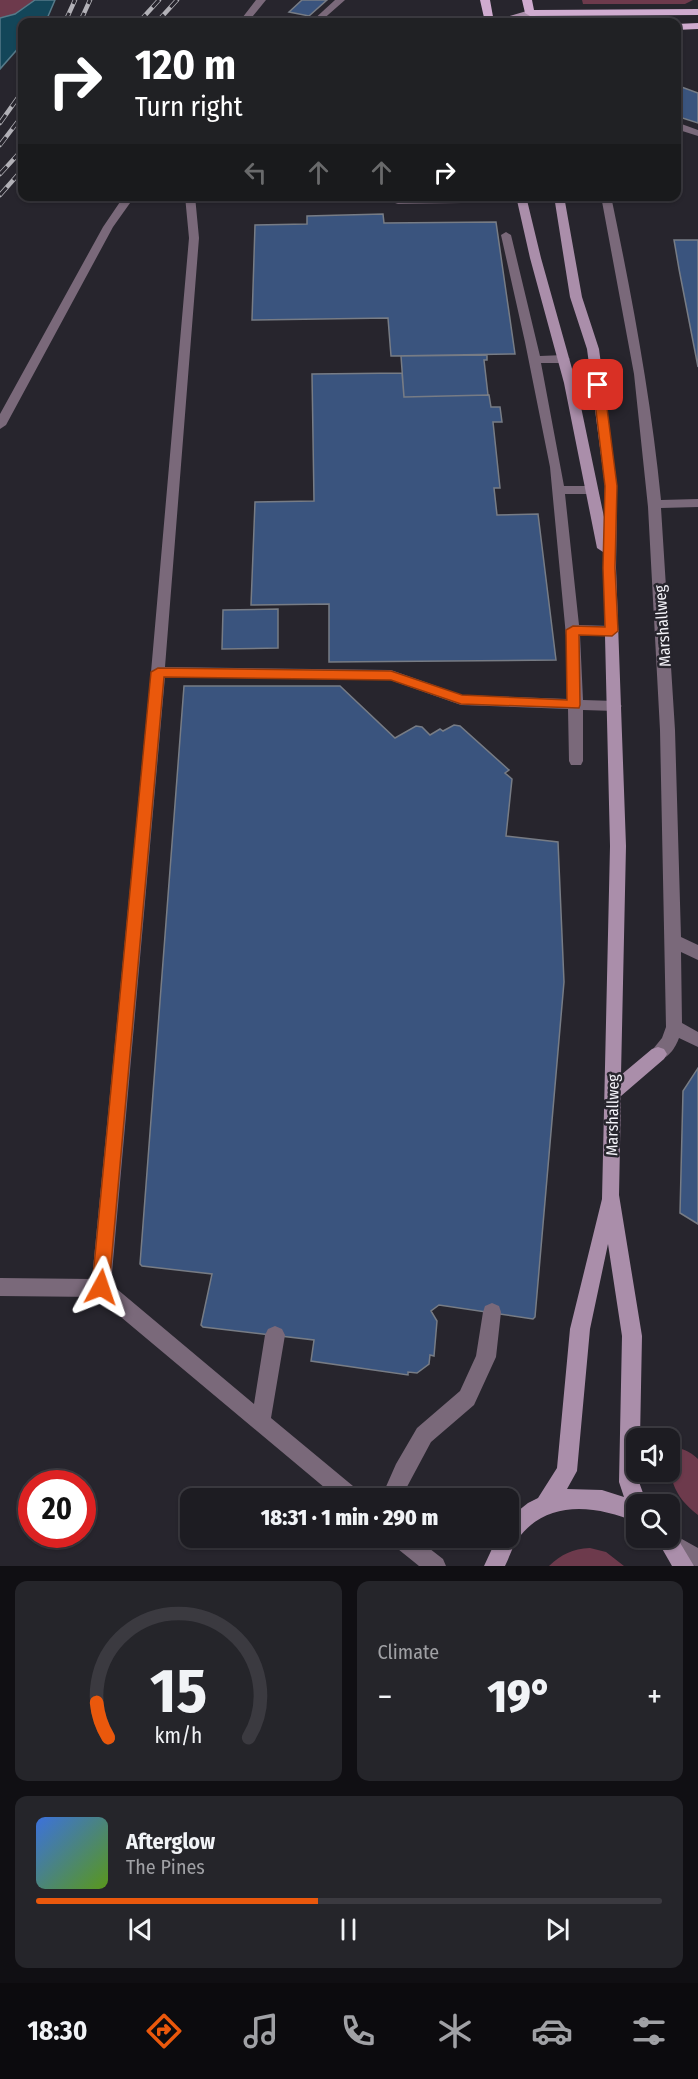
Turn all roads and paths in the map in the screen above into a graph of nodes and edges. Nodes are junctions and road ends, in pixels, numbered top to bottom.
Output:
1 (261, 0) edge
2 (340, 0) edge
3 (485, 0) edge
4 (527, 0) edge
5 (698, 12) edge
6 (246, 18) edge
7 (320, 18) edge
8 (489, 18) edge
9 (531, 18) edge
10 (698, 26) edge
11 (681, 27) edge
12 (681, 127) edge
13 (698, 133) edge
14 (126, 201) edge
15 (190, 201) edge
16 (522, 201) edge
17 (561, 201) edge
18 (607, 201) edge
19 (506, 236) dead end
20 (564, 359) junction
21 (535, 360) junction
22 (0, 425) edge
23 (558, 490) junction
24 (590, 490) junction
25 (698, 503) edge
26 (653, 504) junction
27 (609, 568) junction
28 (573, 630) junction
29 (612, 631) junction
30 (158, 672) junction
31 (574, 705) junction
32 (615, 706) junction
33 (576, 761) dead end
34 (673, 940) junction
35 (698, 953) edge
36 (674, 1027) junction
37 (698, 1040) edge
38 (658, 1054) joint
39 (613, 1092) junction
40 (610, 1195) junction
41 (0, 1287) edge
42 (101, 1287) junction
43 (492, 1312) dead end
44 (275, 1335) dead end
45 (261, 1422) junction
46 (340, 1488) edge
47 (395, 1488) edge
48 (633, 1494) edge
49 (546, 1504) junction
50 (626, 1508) edge
51 (519, 1523) edge
52 (413, 1548) edge
53 (502, 1548) edge
54 (674, 1548) edge
55 (680, 1548) edge
56 (698, 1560) edge
57 (436, 1566) edge
58 (494, 1566) edge
59 (684, 1566) edge

1 - 6 street
2 - 7 street
3 - 8 main road
4 - 9 main road
5 - 9 main road
10 - 11 main road
12 - 13 street
14 - 22 street
15 - 30 street
16 - 20 main road, Marshallweg
17 - 27 main road, Marshallweg
18 - 26 street, Marshallweg
19 - 21 street
20 - 21 street
20 - 24 main road, Marshallweg
21 - 23 street
23 - 24 street
23 - 28 street
24 - 27 main road, Marshallweg
25 - 26 street
26 - 34 street, Marshallweg
27 - 29 main road, Marshallweg
28 - 29 street
28 - 31 street
29 - 32 main road, Marshallweg
30 - 31 street
30 - 42 street
31 - 32 street
31 - 33 street
32 - 39 main road, Marshallweg
34 - 35 street
34 - 36 street, Marshallweg
36 - 37 street
36 - 38 street
38 - 39 main road
39 - 40 main road, Marshallweg
40 - 48 main road, Marshallweg
40 - 49 main road, Marshallweg
41 - 42 street
42 - 45 street
43 - 47 street
44 - 45 street
45 - 46 street
49 - 50 main road
49 - 51 main road
52 - 57 street
53 - 58 main road
54 - 59 main road
55 - 56 street

